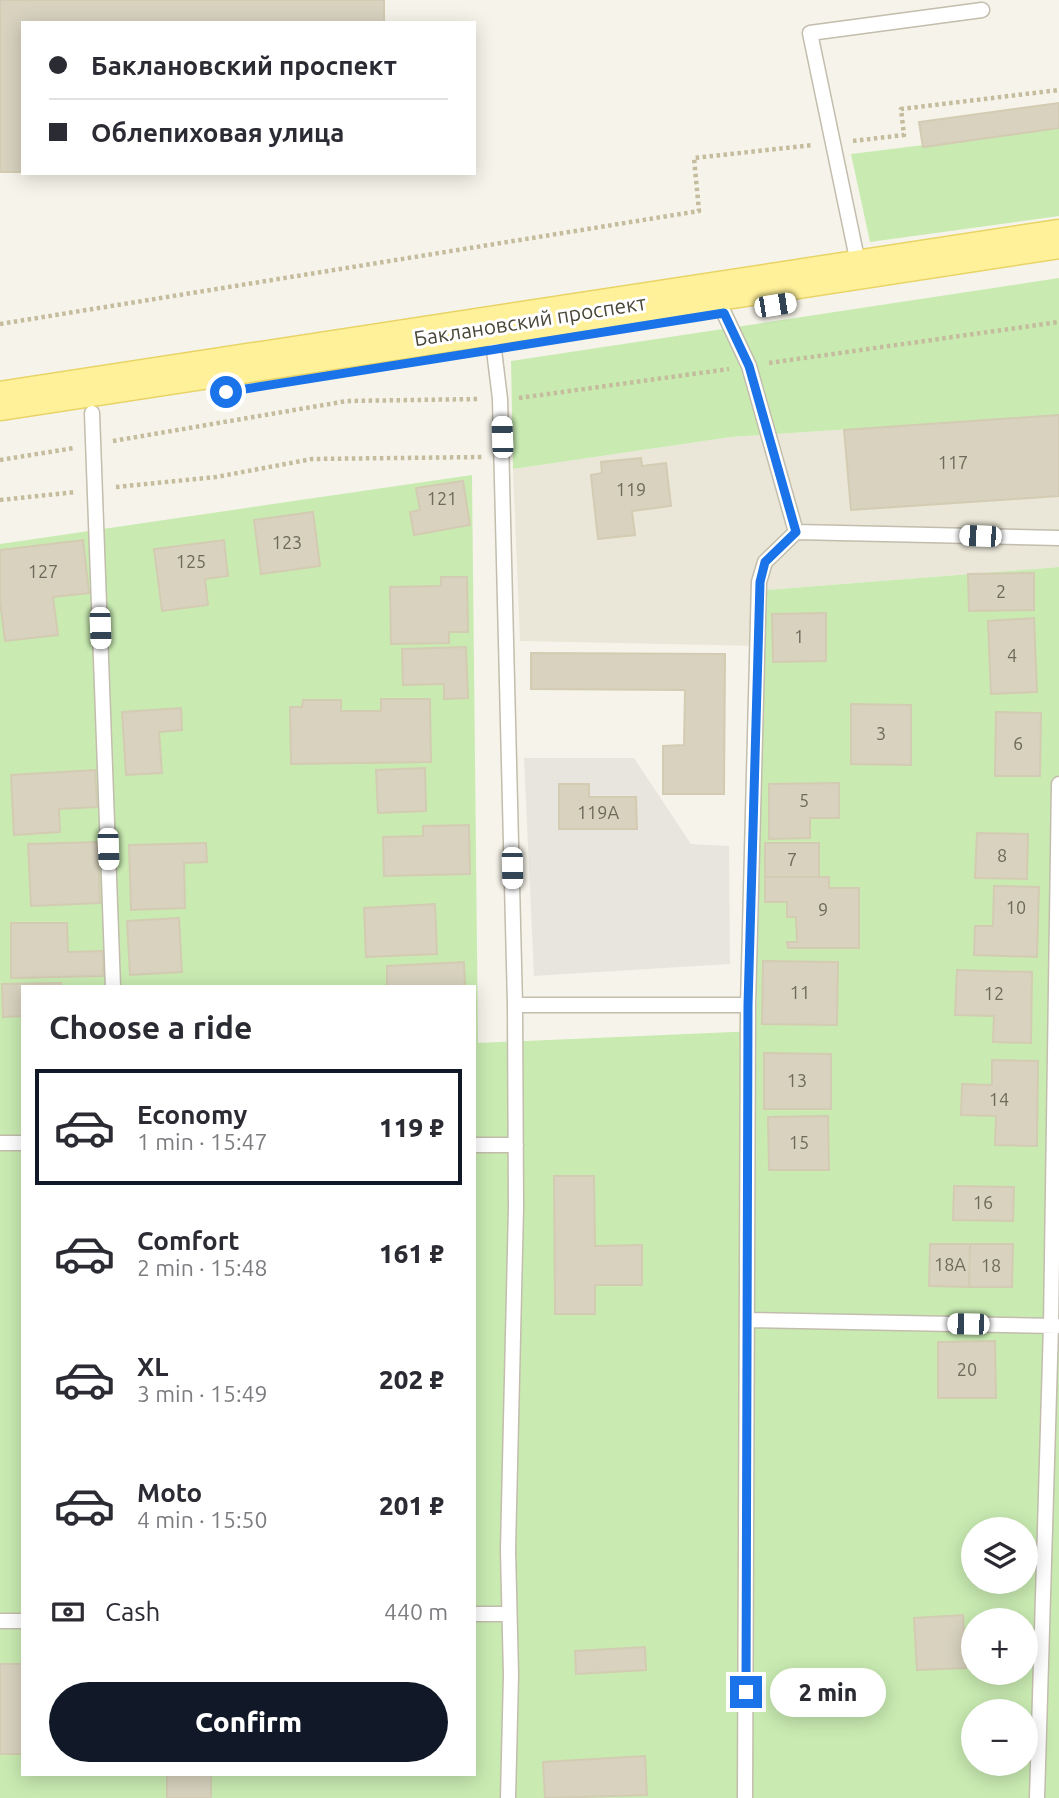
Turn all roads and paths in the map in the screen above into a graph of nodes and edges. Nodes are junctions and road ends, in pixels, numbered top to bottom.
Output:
1 (982, 10) dead end
2 (1059, 90) edge
3 (831, 143) junction
4 (1059, 239) edge
5 (1059, 262) edge
6 (859, 269) junction
7 (724, 313) junction
8 (1059, 322) edge
9 (0, 324) edge
10 (494, 350) junction
11 (749, 366) junction
12 (500, 399) junction
13 (0, 401) edge
14 (0, 424) edge
15 (92, 429) junction
16 (502, 457) junction
17 (0, 460) edge
18 (95, 489) junction
19 (0, 500) edge
20 (796, 532) junction
21 (1059, 538) edge
22 (1059, 785) edge
23 (113, 985) edge
24 (515, 1005) junction
25 (748, 1005) junction
26 (0, 1143) edge
27 (21, 1143) edge
28 (476, 1145) edge
29 (516, 1145) junction
30 (747, 1320) junction
31 (1055, 1326) edge
32 (476, 1614) edge
33 (509, 1614) junction
34 (0, 1621) edge
35 (21, 1621) edge
36 (508, 1798) edge
37 (745, 1798) edge
38 (1037, 1798) edge

1 - 3 lane
2 - 3 path
3 - 6 lane
3 - 9 path
4 - 6 main road, Баклановский проспект
5 - 7 main road, Баклановский проспект
6 - 13 main road, Баклановский проспект
7 - 10 main road, Баклановский проспект
7 - 11 lane
8 - 11 path
10 - 12 lane
10 - 15 main road, Баклановский проспект
11 - 12 path
11 - 20 lane
12 - 15 path
12 - 16 lane
14 - 15 main road, Баклановский проспект
15 - 17 path
15 - 18 lane
16 - 18 path
16 - 24 lane
18 - 19 path
18 - 23 lane
20 - 21 lane
20 - 25 lane
22 - 31 lane
24 - 25 lane
24 - 29 lane
25 - 30 lane
26 - 27 lane
28 - 29 lane
29 - 33 lane
30 - 31 lane
30 - 37 lane
31 - 38 lane
32 - 33 lane
33 - 36 lane
34 - 35 lane

